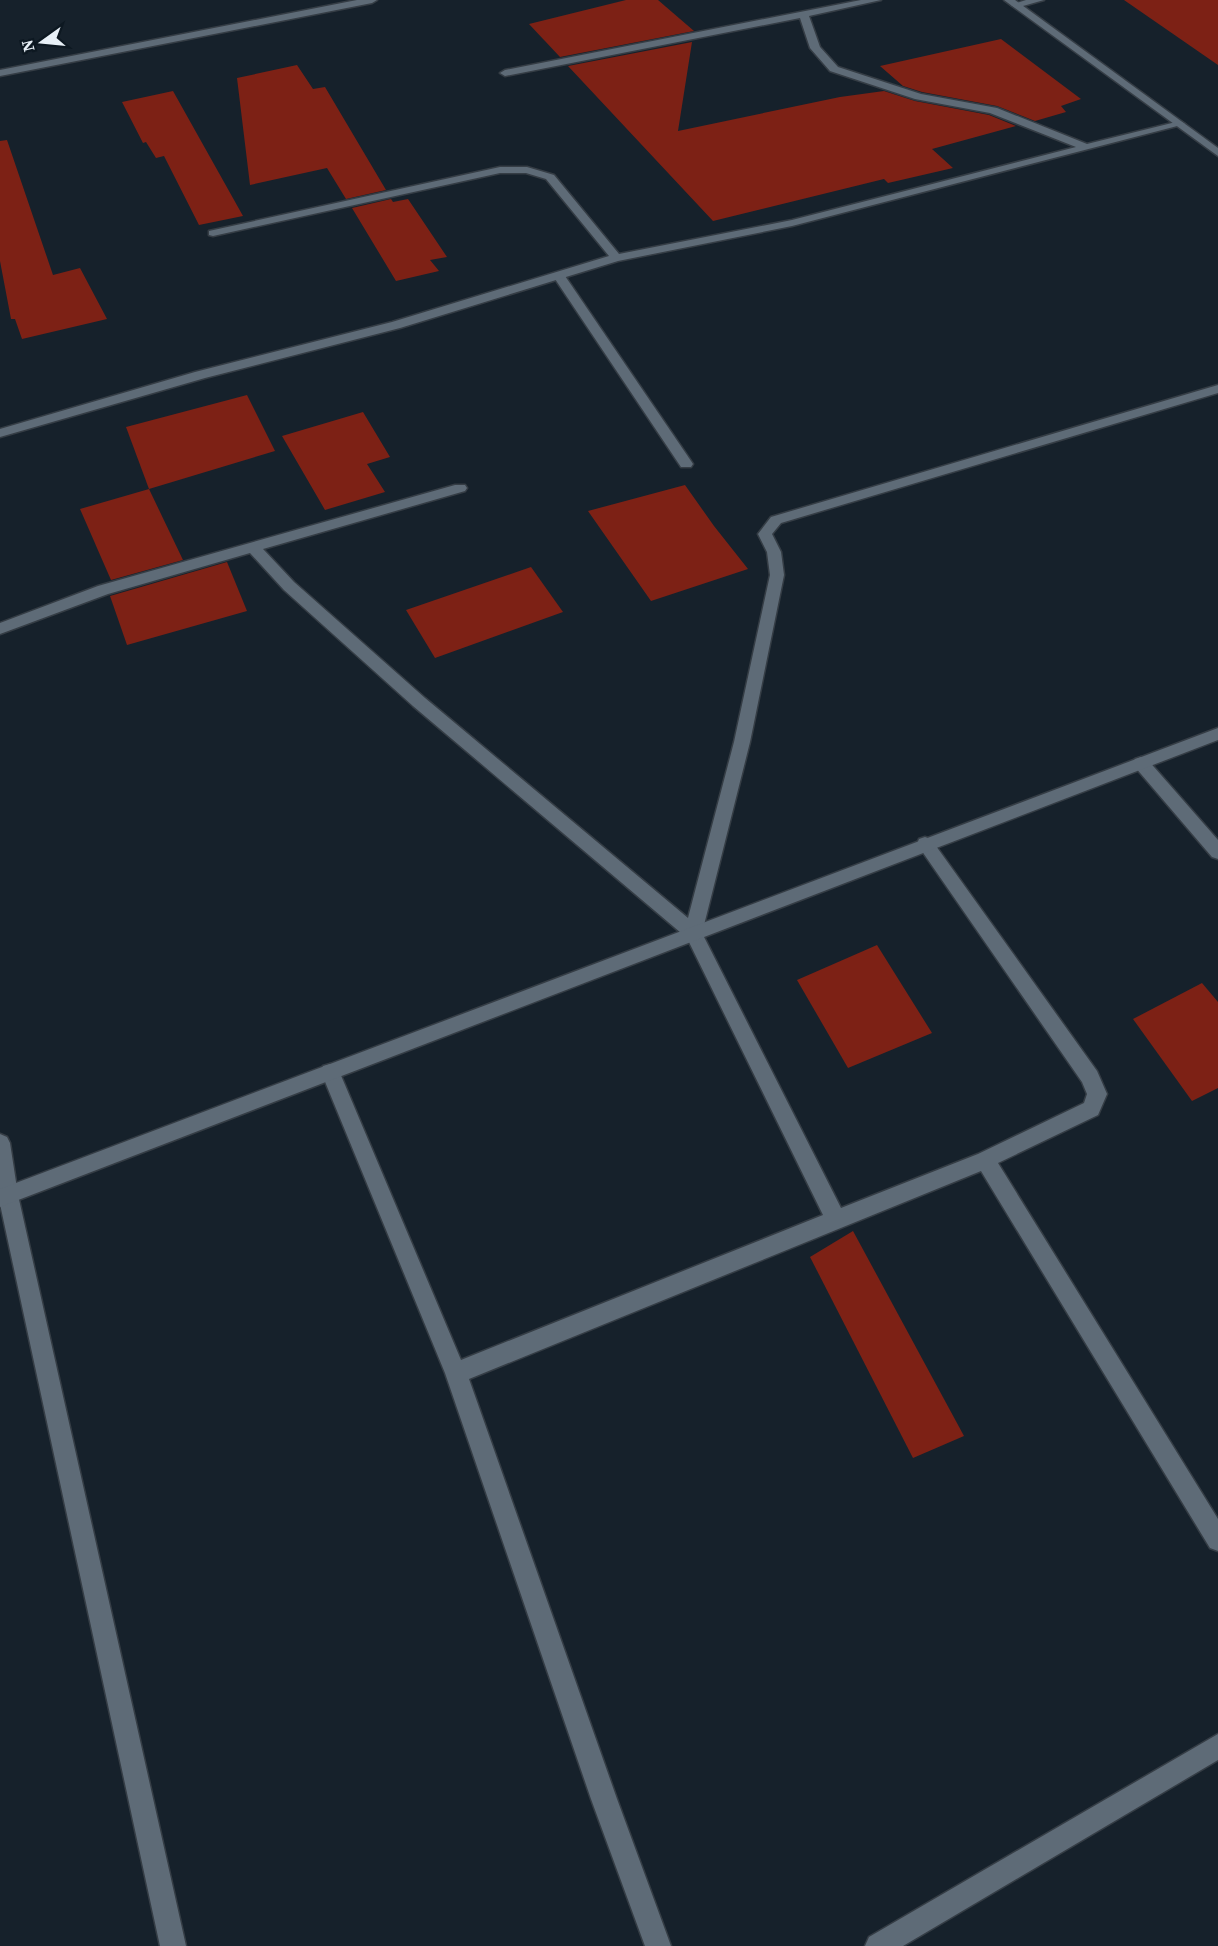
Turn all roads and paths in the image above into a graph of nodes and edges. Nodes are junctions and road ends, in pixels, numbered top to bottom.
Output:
1 (372, 0) edge
2 (876, 0) edge
3 (1039, 0) edge
4 (1013, 3) edge
5 (804, 15) junction
6 (0, 73) edge
7 (505, 73) dead end
8 (1180, 124) junction
9 (1087, 148) junction
10 (1218, 153) edge
11 (213, 233) dead end
12 (616, 258) junction
13 (559, 276) junction
14 (1218, 389) edge
15 (0, 433) edge
16 (686, 464) dead end
17 (460, 488) dead end
18 (253, 547) junction
19 (0, 628) edge
20 (1218, 735) edge
21 (1141, 763) junction
22 (925, 844) junction
23 (1218, 852) edge
24 (693, 933) junction
25 (330, 1072) junction
26 (0, 1143) edge
27 (985, 1160) junction
28 (4, 1196) edge
29 (836, 1220) junction
30 (456, 1373) junction
31 (1218, 1540) edge
32 (1218, 1746) edge
33 (173, 1946) edge
34 (658, 1946) edge
35 (878, 1946) edge

1 - 6 street
2 - 5 street
3 - 4 street
4 - 8 street
5 - 7 street
5 - 9 street
8 - 9 street
8 - 10 street
9 - 12 street
11 - 12 street
12 - 13 street
13 - 15 street
13 - 16 street
14 - 24 street
17 - 18 street
18 - 19 street
18 - 24 street
20 - 21 street
21 - 22 street
21 - 23 street
22 - 24 street
22 - 27 street
24 - 25 street
24 - 29 street
25 - 28 street
25 - 30 street
26 - 28 street
27 - 29 street
27 - 31 street
28 - 33 street
29 - 30 street
30 - 34 street
32 - 35 street

